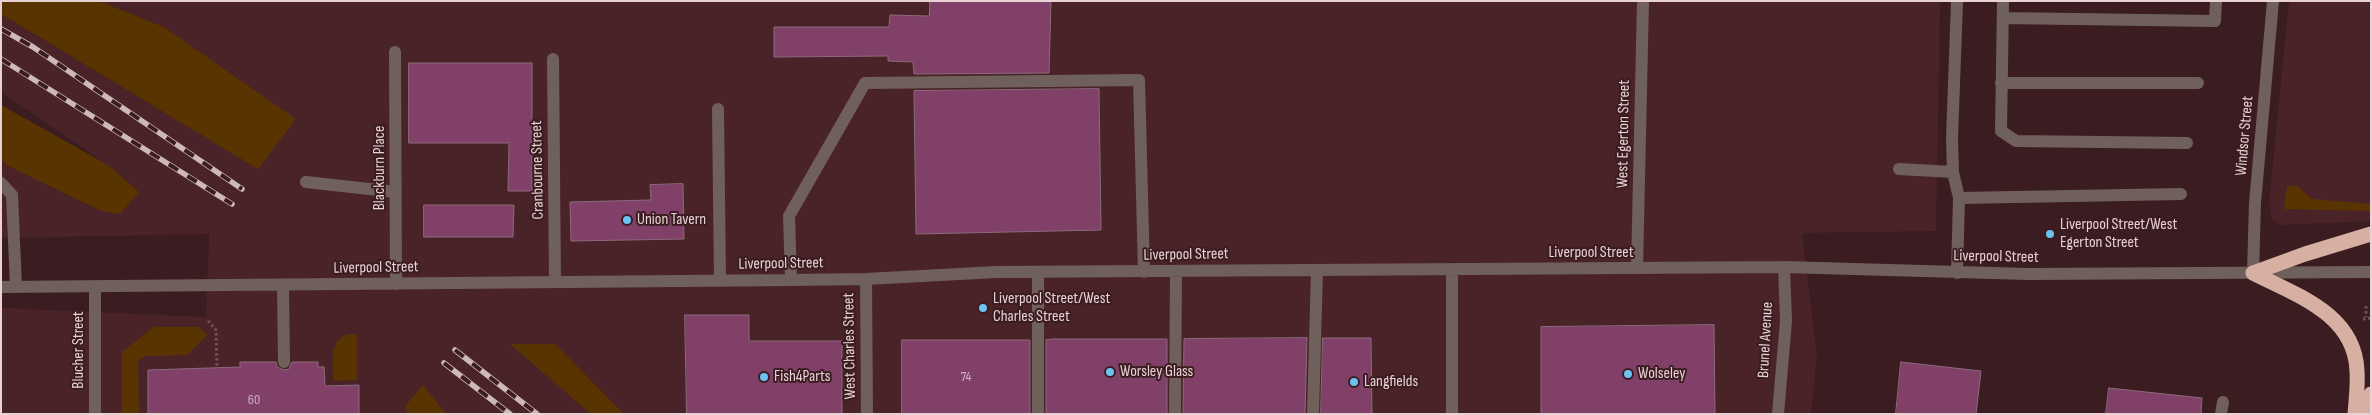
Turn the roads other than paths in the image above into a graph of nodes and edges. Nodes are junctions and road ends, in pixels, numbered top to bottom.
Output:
1 (1643, 1) edge
2 (1957, 1) edge
3 (2003, 1) edge
4 (2216, 1) edge
5 (2273, 1) edge
6 (2003, 18) junction
7 (395, 52) dead end
8 (553, 59) dead end
9 (2000, 83) junction
10 (2198, 83) dead end
11 (718, 109) dead end
12 (2187, 143) dead end
13 (1899, 169) dead end
14 (1953, 172) junction
15 (306, 182) dead end
16 (1, 183) edge
17 (396, 192) junction
18 (2181, 194) dead end
19 (1959, 198) junction
20 (2371, 234) edge
21 (1784, 267) junction
22 (1637, 268) junction
23 (1317, 270) junction
24 (1452, 270) junction
25 (1176, 271) junction
26 (1038, 272) junction
27 (1144, 272) junction
28 (2371, 272) edge
29 (1957, 273) junction
30 (2253, 273) junction
31 (866, 279) junction
32 (720, 280) junction
33 (791, 280) junction
34 (555, 281) junction
35 (396, 284) junction
36 (283, 285) junction
37 (1, 287) edge
38 (16, 287) junction
39 (95, 287) junction
40 (284, 362) dead end
41 (2371, 394) edge
42 (95, 414) edge
43 (867, 414) edge
44 (1038, 414) edge
45 (1175, 414) edge
46 (1313, 414) edge
47 (1452, 414) edge
48 (1778, 414) edge
49 (2355, 414) edge
50 (2364, 414) edge

1 - 22 street, West Egerton Street
2 - 14 street
3 - 6 street
4 - 6 street
5 - 30 street, Windsor Street
6 - 9 street
7 - 17 street, Blackburn Place
8 - 34 street, Cranbourne Street
9 - 10 street
9 - 12 street
11 - 32 street
13 - 14 street
14 - 19 street
15 - 17 street
16 - 38 street
17 - 35 street, Blackburn Place
18 - 19 street
19 - 29 street
20 - 30 highway
21 - 22 street, Liverpool Street
21 - 29 street, Liverpool Street
21 - 48 street, Brunel Avenue
22 - 24 street, Liverpool Street
23 - 24 street, Liverpool Street
23 - 25 street, Liverpool Street
23 - 46 street
24 - 47 street
25 - 27 street, Liverpool Street
25 - 45 street
26 - 27 street, Liverpool Street
26 - 31 street, Liverpool Street
26 - 44 street
27 - 33 street
28 - 30 street, Liverpool Street
29 - 30 street, Liverpool Street
30 - 49 highway
31 - 33 street, Liverpool Street
31 - 43 street, West Charles Street
32 - 33 street, Liverpool Street
32 - 34 street, Liverpool Street
34 - 35 street, Liverpool Street
35 - 36 street, Liverpool Street
36 - 39 street, Liverpool Street
36 - 40 street
37 - 38 street, Liverpool Street
38 - 39 street, Liverpool Street
39 - 42 street, Blucher Street
41 - 50 highway

